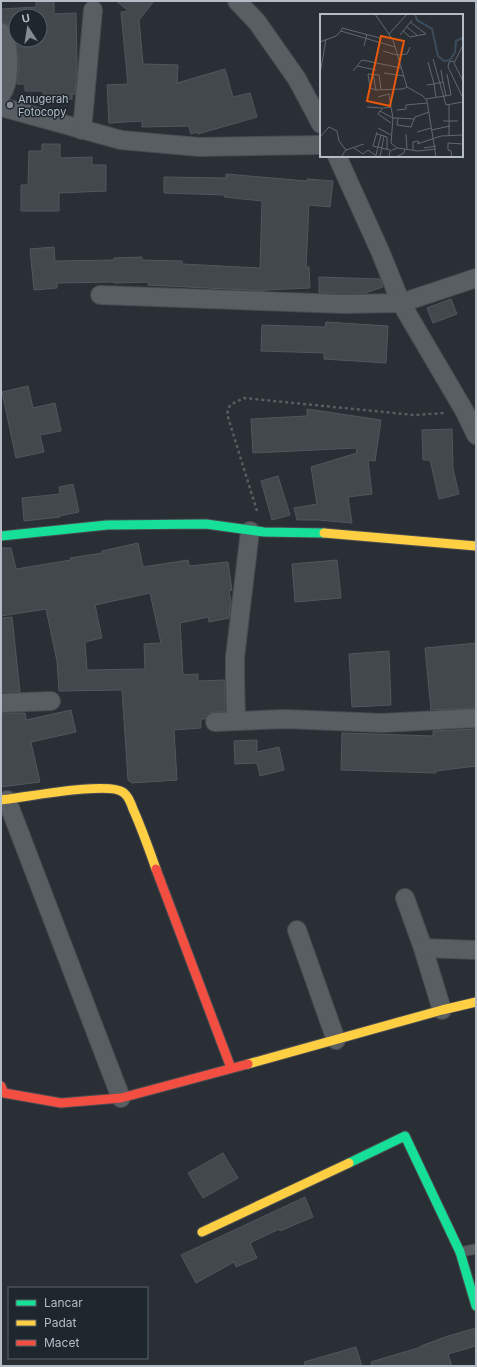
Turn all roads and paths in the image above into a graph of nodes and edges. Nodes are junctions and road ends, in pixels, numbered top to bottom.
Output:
1 (237, 1) edge
2 (93, 10) dead end
3 (1, 32) edge
4 (1, 95) edge
5 (1, 107) edge
6 (320, 122) edge
7 (82, 130) junction
8 (320, 145) edge
9 (337, 157) edge
10 (476, 278) edge
11 (100, 295) dead end
12 (401, 303) junction
13 (465, 412) junction
14 (476, 435) edge
15 (257, 532) junction
16 (1, 536) edge
17 (476, 546) edge
18 (51, 701) dead end
19 (1, 703) edge
20 (476, 718) edge
21 (236, 720) junction
22 (215, 722) dead end
23 (4, 800) edge
24 (405, 898) dead end
25 (297, 930) dead end
26 (423, 948) junction
27 (476, 950) edge
28 (476, 1002) edge
29 (442, 1010) junction
30 (336, 1040) junction
31 (231, 1068) junction
32 (2, 1093) edge
33 (121, 1098) junction
34 (202, 1232) dead end
35 (476, 1249) edge
36 (460, 1252) junction
37 (476, 1306) edge

1 - 6 street
2 - 7 street
3 - 4 street
5 - 7 street
7 - 8 street
9 - 12 street
10 - 12 street
11 - 12 street
12 - 13 street
13 - 14 street
13 - 15 path
15 - 16 street
15 - 17 street
15 - 21 street
18 - 19 street
20 - 21 street
21 - 22 street
23 - 31 street
23 - 33 street
24 - 26 street
25 - 30 street
26 - 27 street
26 - 29 street
28 - 29 street
29 - 30 street
30 - 31 street
31 - 33 street
32 - 33 street
34 - 36 street
35 - 36 lane
36 - 37 street

